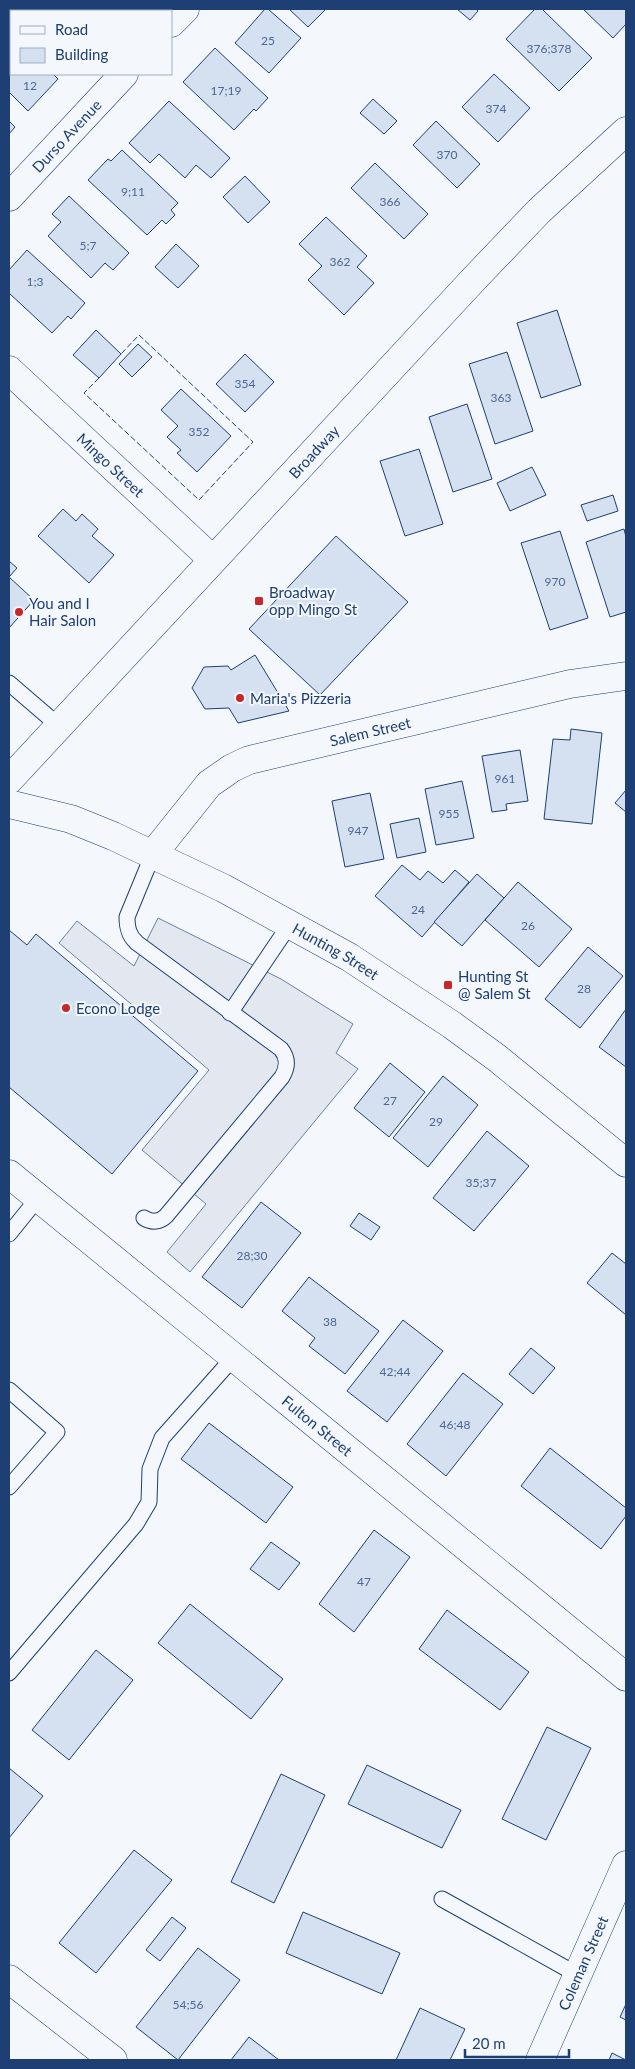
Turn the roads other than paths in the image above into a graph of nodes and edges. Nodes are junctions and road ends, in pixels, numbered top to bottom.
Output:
1 (185, 9) edge
2 (172, 23) edge
3 (123, 75) edge
4 (626, 131) edge
5 (9, 197) edge
6 (9, 370) edge
7 (212, 560) junction
8 (626, 676) edge
9 (9, 683) edge
10 (58, 726) junction
11 (9, 780) edge
12 (9, 804) edge
13 (153, 854) junction
14 (290, 924) junction
15 (230, 1013) junction
16 (626, 1163) edge
17 (9, 1174) edge
18 (38, 1198) junction
19 (144, 1218) dead end
20 (9, 1234) edge
21 (234, 1357) junction
22 (9, 1390) edge
23 (9, 1487) edge
24 (9, 1673) edge
25 (626, 1677) edge
26 (626, 1865) edge
27 (442, 1899) dead end
28 (578, 1975) junction
29 (9, 1979) edge
30 (113, 2060) edge
31 (540, 2060) edge

1 - 2 street
3 - 5 street, Durso Avenue
4 - 7 street, Broadway
6 - 7 street, Mingo Street
7 - 10 street, Broadway
8 - 13 street, Salem Street
9 - 10 lane
10 - 11 street, Broadway
12 - 13 street, Hunting Street
13 - 14 street, Hunting Street
13 - 15 lane
14 - 15 lane
14 - 16 street, Hunting Street
15 - 19 lane
17 - 18 street, Fulton Street
18 - 20 lane
18 - 21 street, Fulton Street
21 - 24 lane
21 - 25 street, Fulton Street
22 - 23 lane
26 - 28 street, Coleman Street
27 - 28 lane
28 - 31 street, Coleman Street
29 - 30 street

